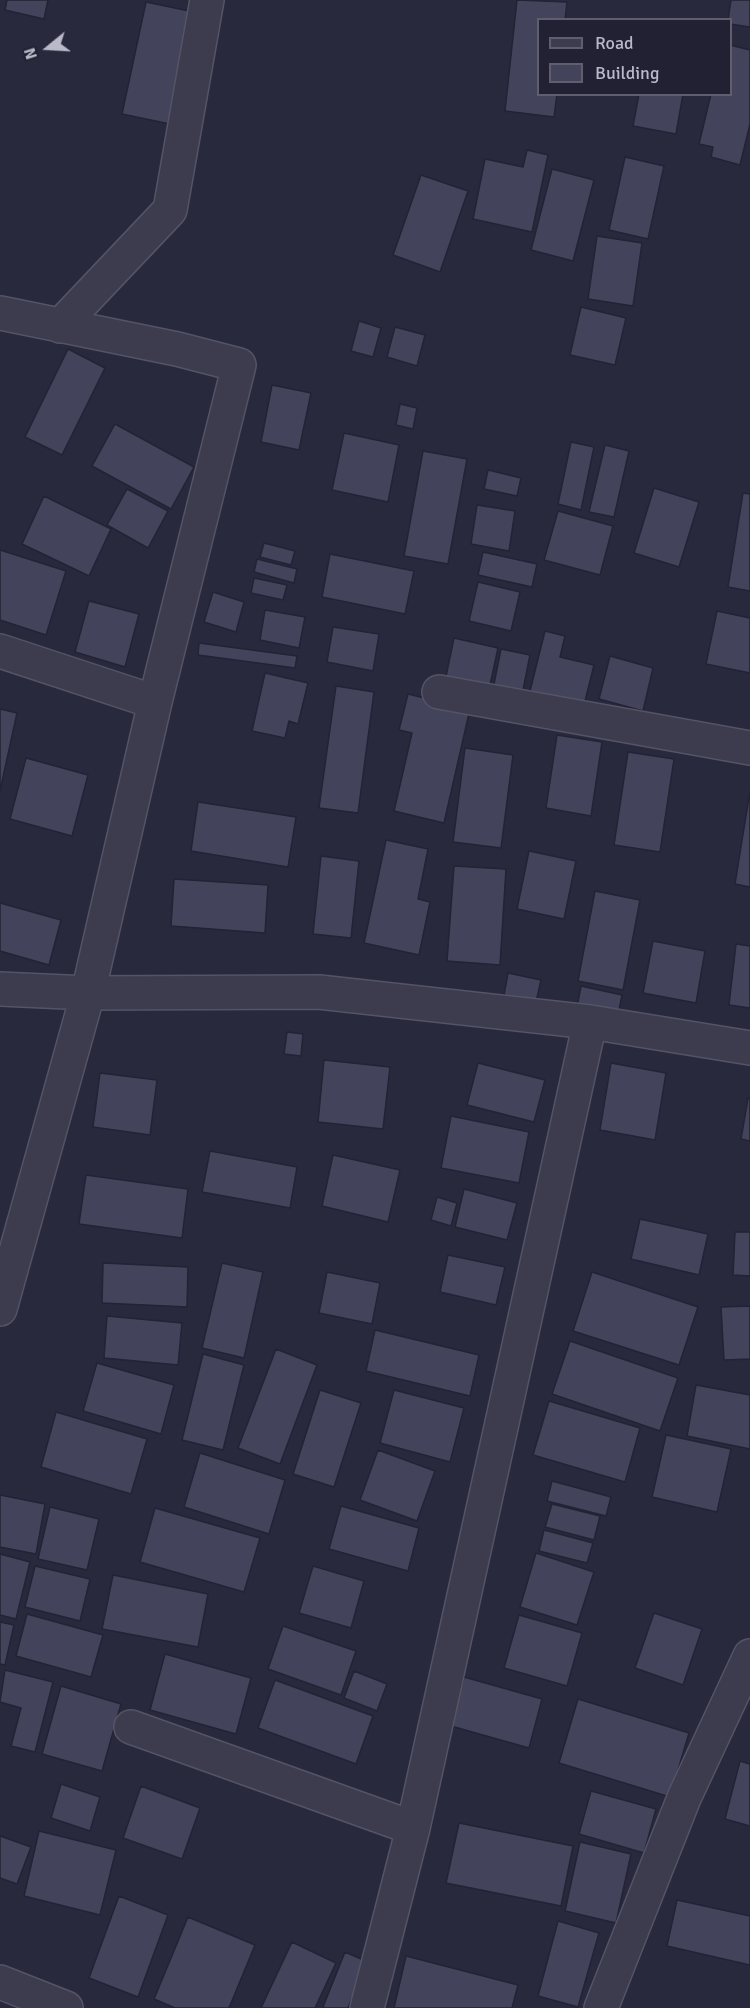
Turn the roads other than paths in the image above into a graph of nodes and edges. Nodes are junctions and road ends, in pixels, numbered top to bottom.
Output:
1 (207, 0) edge
2 (0, 312) edge
3 (60, 327) junction
4 (0, 651) edge
5 (439, 692) dead end
6 (155, 702) junction
7 (750, 748) edge
8 (0, 989) edge
9 (88, 993) junction
10 (590, 1022) junction
11 (750, 1048) edge
12 (0, 1309) edge
13 (750, 1656) edge
14 (131, 1727) dead end
15 (413, 1828) junction
16 (0, 1982) edge
17 (66, 2008) edge
18 (367, 2008) edge
19 (601, 2008) edge

1 - 3 street
2 - 3 street
3 - 6 street
4 - 6 street
5 - 7 street
6 - 9 street
8 - 9 street
9 - 10 street
9 - 12 street
10 - 11 street
10 - 15 street
13 - 19 street
14 - 15 street
15 - 18 street
16 - 17 street

